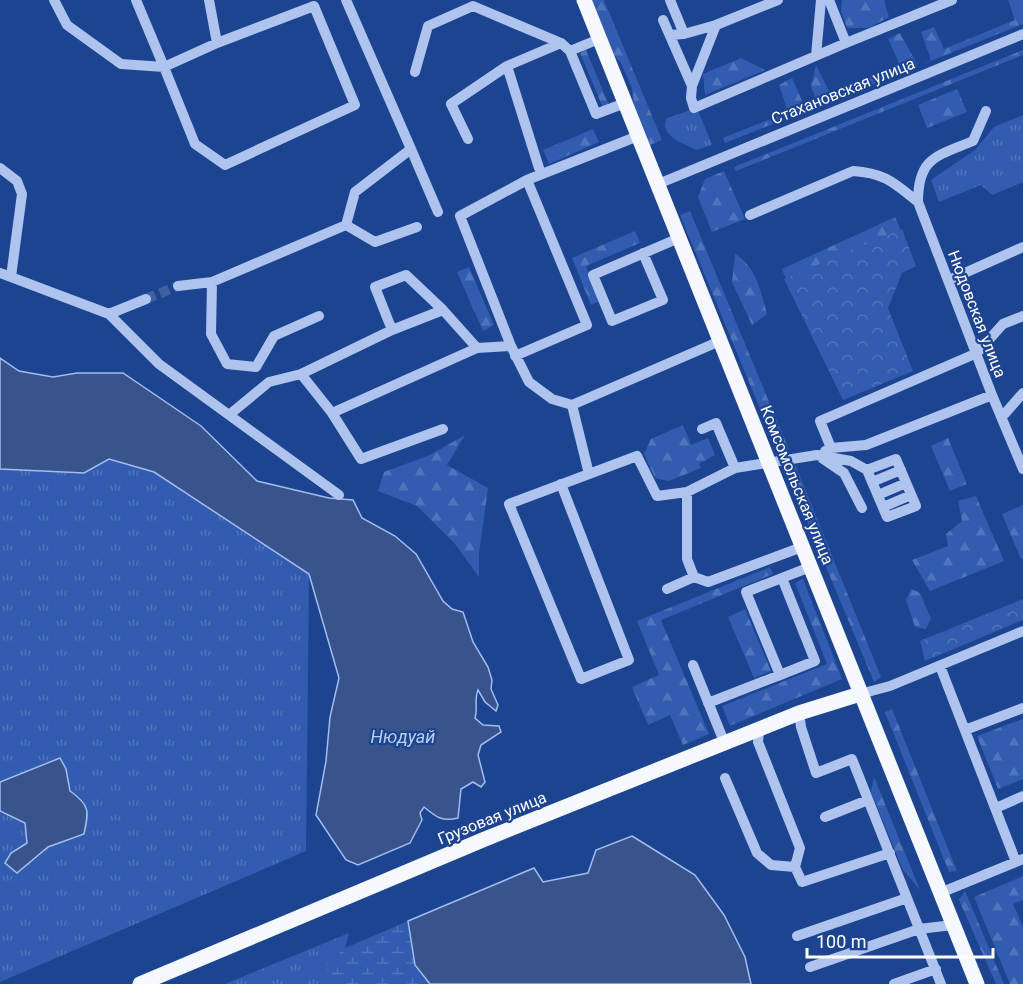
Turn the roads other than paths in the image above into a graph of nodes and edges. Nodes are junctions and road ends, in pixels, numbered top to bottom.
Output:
1 (54, 0) edge
2 (136, 0) edge
3 (210, 0) edge
4 (346, 0) edge
5 (584, 0) edge
6 (670, 0) edge
7 (778, 0) edge
8 (821, 0) edge
9 (829, 0) edge
10 (952, 0) edge
11 (760, 3) edge
12 (663, 21) dead end
13 (716, 25) junction
14 (684, 33) junction
15 (1023, 34) edge
16 (670, 35) junction
17 (600, 39) junction
18 (217, 43) junction
19 (561, 43) junction
20 (846, 43) junction
21 (570, 51) junction
22 (816, 56) junction
23 (507, 66) junction
24 (164, 67) junction
25 (414, 72) dead end
26 (692, 86) junction
27 (625, 103) junction
28 (986, 111) dead end
29 (638, 136) junction
30 (468, 139) dead end
31 (411, 148) junction
32 (0, 168) edge
33 (539, 168) dead end
34 (527, 180) junction
35 (658, 184) junction
36 (918, 202) junction
37 (438, 212) dead end
38 (750, 215) dead end
39 (346, 225) junction
40 (417, 227) dead end
41 (679, 238) junction
42 (1023, 247) edge
43 (643, 254) junction
44 (0, 273) edge
45 (11, 277) junction
46 (949, 280) junction
47 (212, 282) junction
48 (178, 286) tunnel mouth
49 (146, 299) tunnel mouth
50 (442, 310) junction
51 (110, 314) junction
52 (319, 316) dead end
53 (1023, 316) edge
54 (392, 330) junction
55 (720, 341) junction
56 (477, 348) junction
57 (513, 351) junction
58 (977, 353) junction
59 (301, 374) junction
60 (1023, 393) edge
61 (992, 395) junction
62 (572, 405) junction
63 (333, 413) junction
64 (229, 415) junction
65 (1002, 417) junction
66 (443, 429) dead end
67 (702, 429) dead end
68 (831, 448) junction
69 (817, 455) junction
70 (768, 462) junction
71 (735, 468) junction
72 (1023, 469) edge
73 (867, 470) junction
74 (901, 470) junction
75 (588, 474) junction
76 (872, 482) junction
77 (906, 483) junction
78 (561, 484) junction
79 (687, 492) junction
80 (339, 495) dead end
81 (878, 495) junction
82 (862, 508) dead end
83 (802, 547) junction
84 (810, 567) junction
85 (694, 577) junction
86 (782, 578) junction
87 (667, 589) dead end
88 (1023, 631) edge
89 (693, 665) dead end
90 (940, 666) junction
91 (780, 675) junction
92 (861, 694) junction
93 (708, 703) junction
94 (1023, 708) edge
95 (799, 712) junction
96 (759, 730) junction
97 (965, 730) junction
98 (725, 744) junction
99 (725, 778) dead end
100 (1023, 796) edge
101 (868, 800) junction
102 (996, 807) junction
103 (825, 817) dead end
104 (890, 853) junction
105 (1020, 860) edge
106 (795, 867) junction
107 (940, 893) junction
108 (907, 898) junction
109 (952, 925) junction
110 (920, 929) junction
111 (797, 936) dead end
112 (810, 967) dead end
113 (936, 969) junction
114 (140, 984) edge
115 (894, 984) edge
116 (941, 984) edge
117 (977, 984) edge

1 - 24 street
2 - 24 street
3 - 18 street
4 - 31 street
5 - 17 main road, Комсомольская улица
6 - 14 street
7 - 11 street
8 - 22 street
9 - 20 street
10 - 20 street
11 - 13 street
12 - 16 street
13 - 14 street
13 - 26 street
14 - 16 street
15 - 35 street, Стахановская улица
16 - 26 street
17 - 21 street
17 - 27 main road, Комсомольская улица
18 - 24 street
18 - 24 street
19 - 21 street
19 - 23 street
19 - 25 street
20 - 22 street
21 - 27 street
22 - 26 street
23 - 30 street
23 - 33 street
27 - 29 main road, Комсомольская улица
28 - 36 street
29 - 34 street
29 - 35 main road, Комсомольская улица
31 - 37 street
31 - 39 street
32 - 45 street
34 - 57 street
34 - 57 street
35 - 41 main road, Комсомольская улица
36 - 38 street
36 - 46 street, Нюдовская улица
39 - 40 street
39 - 47 street
41 - 43 street
41 - 55 main road, Комсомольская улица
42 - 46 street
43 - 43 street
44 - 45 street
45 - 51 street
46 - 58 street, Нюдовская улица
47 - 48 street
47 - 52 street
49 - 51 street
50 - 54 street
50 - 54 street
50 - 56 street
51 - 64 street
53 - 58 street
54 - 59 street
55 - 62 street
55 - 70 main road, Комсомольская улица
56 - 57 street
56 - 63 street
57 - 62 street
58 - 61 street, Нюдовская улица
58 - 68 street
59 - 63 street
59 - 64 street
60 - 65 street
61 - 65 street, Нюдовская улица
61 - 68 street
62 - 75 street
63 - 66 street
64 - 80 street
65 - 72 street, Нюдовская улица
67 - 71 street
68 - 69 street
69 - 70 street
69 - 73 street
69 - 82 street
70 - 71 street
70 - 83 main road, Комсомольская улица
71 - 79 street
73 - 74 street
73 - 76 street
74 - 76 street
74 - 77 street
75 - 78 street
75 - 79 street
76 - 81 street
77 - 81 street
77 - 81 street
78 - 78 street
79 - 85 street
83 - 84 main road, Комсомольская улица
83 - 85 street
84 - 86 street
84 - 92 main road, Комсомольская улица
85 - 87 street
86 - 91 street
86 - 91 street
88 - 90 street
89 - 93 street
90 - 92 street
90 - 97 street
91 - 93 street
92 - 95 main road, Грузовая улица
92 - 107 main road, Комсомольская улица
93 - 98 street
94 - 97 street
95 - 96 main road, Грузовая улица
95 - 101 street
96 - 98 main road, Грузовая улица
96 - 106 street
97 - 102 street
98 - 114 main road, Грузовая улица
99 - 106 street
100 - 102 street
101 - 103 street
101 - 104 street
102 - 105 street
104 - 106 street
104 - 108 street
105 - 107 street
107 - 109 main road, Комсомольская улица
108 - 110 street
108 - 111 street
109 - 110 street
109 - 117 main road, Комсомольская улица
110 - 112 street
110 - 113 street
113 - 115 street
113 - 116 street

